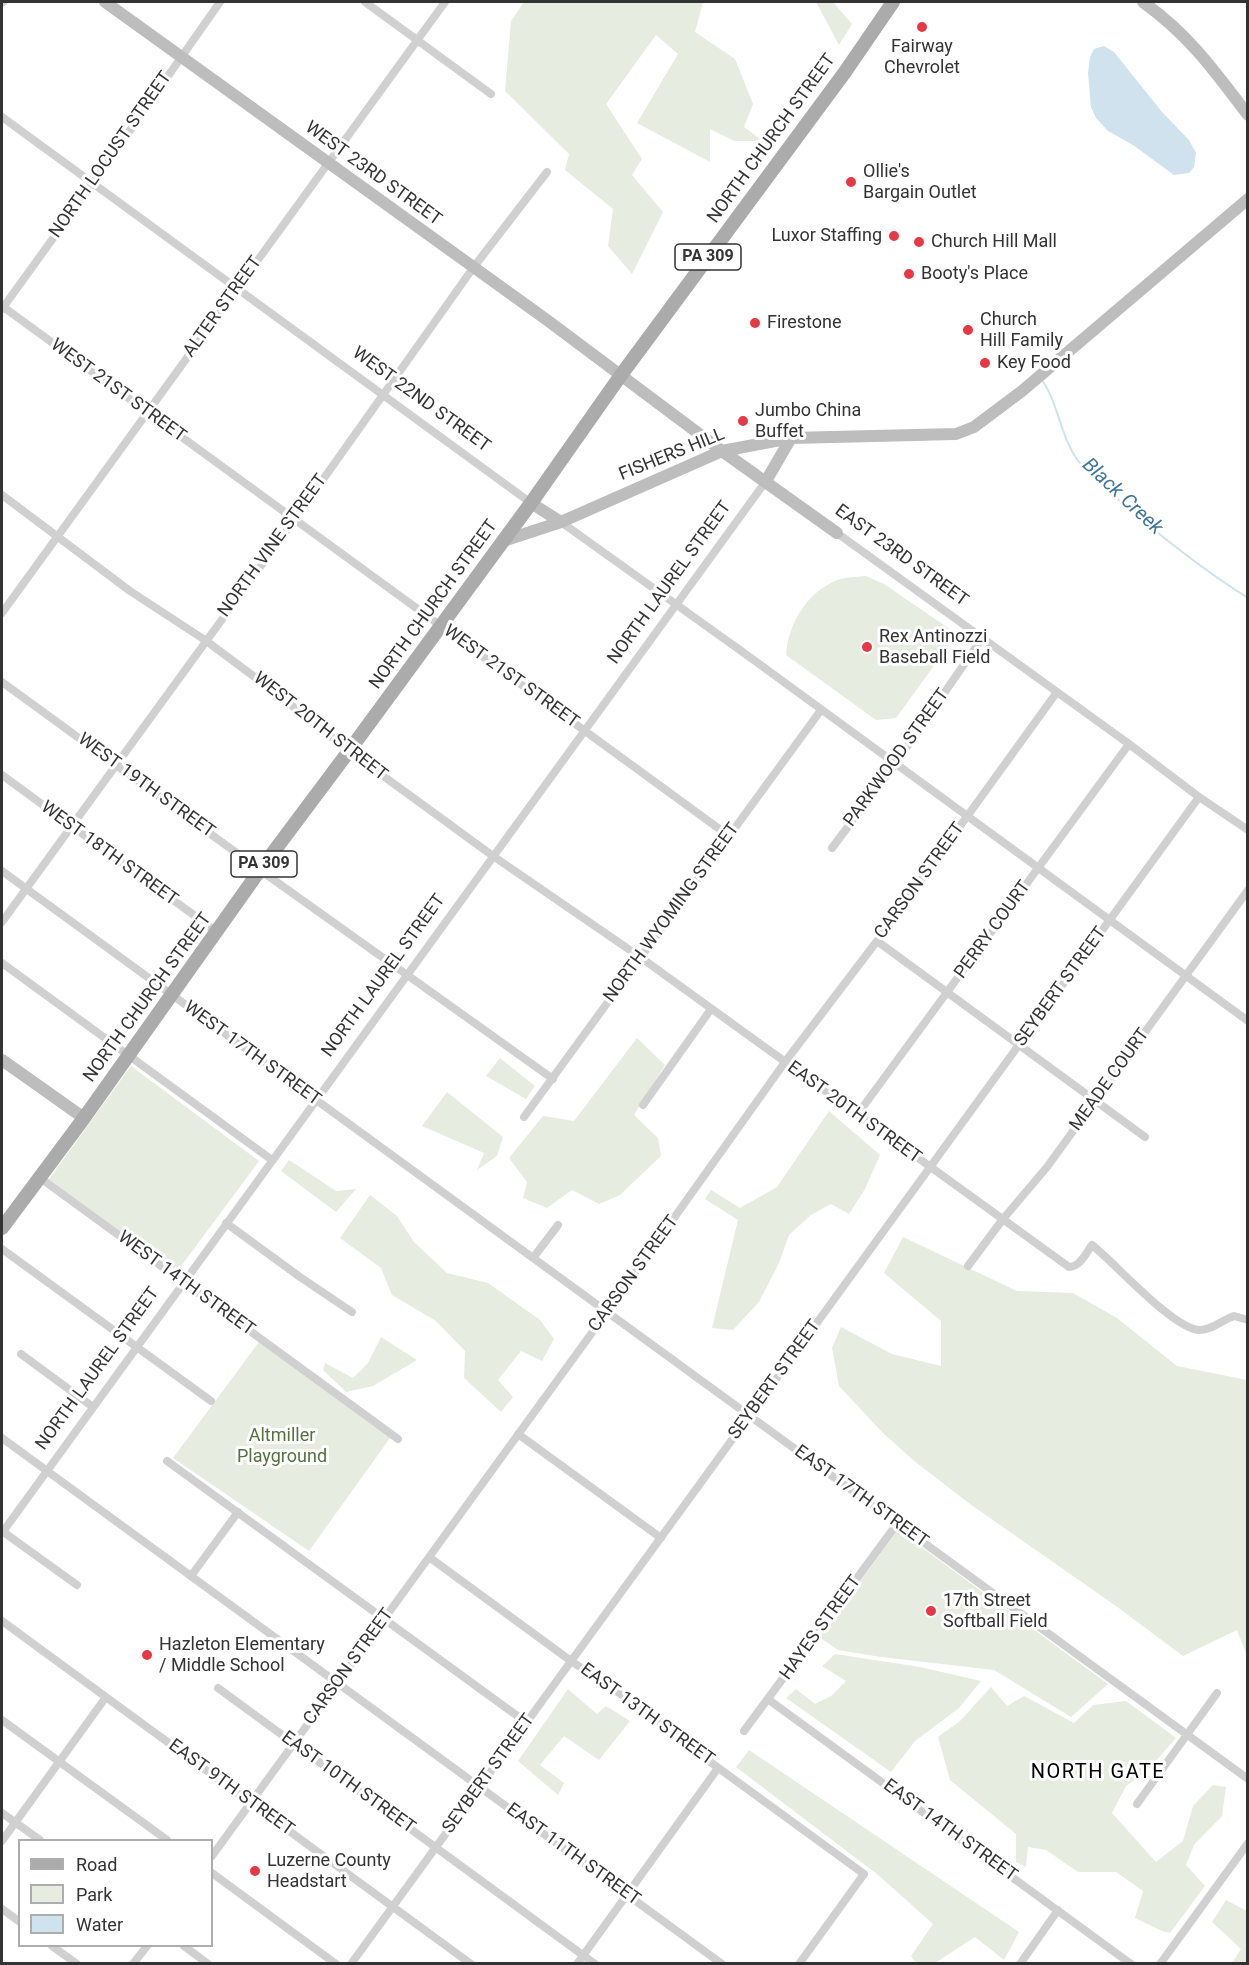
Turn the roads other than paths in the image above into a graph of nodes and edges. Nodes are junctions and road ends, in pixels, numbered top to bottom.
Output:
1 (105, 2) edge
2 (220, 2) edge
3 (365, 2) edge
4 (445, 2) edge
5 (893, 2) edge
6 (1143, 2) edge
7 (417, 40) junction
8 (180, 56) junction
9 (491, 94) dead end
10 (1248, 115) edge
11 (2, 117) edge
12 (327, 164) junction
13 (547, 172) dead end
14 (93, 183) junction
15 (1248, 199) edge
16 (473, 268) junction
17 (237, 288) junction
18 (2, 307) edge
19 (621, 375) junction
20 (383, 394) junction
21 (147, 411) junction
22 (792, 438) junction
23 (722, 451) junction
24 (766, 481) junction
25 (2, 495) edge
26 (531, 503) junction
27 (294, 519) junction
28 (561, 522) junction
29 (837, 533) joint
30 (56, 537) junction
31 (503, 541) junction
32 (676, 604) junction
33 (2, 613) edge
34 (441, 626) junction
35 (982, 638) junction
36 (205, 640) junction
37 (2, 682) edge
38 (1058, 692) junction
39 (821, 710) junction
40 (585, 730) junction
41 (1129, 744) junction
42 (349, 751) junction
43 (895, 764) junction
44 (116, 765) junction
45 (2, 775) edge
46 (1199, 797) junction
47 (967, 816) junction
48 (71, 826) junction
49 (1248, 830) edge
50 (729, 836) junction
51 (832, 848) dead end
52 (493, 856) junction
53 (1038, 868) junction
54 (260, 870) junction
55 (2, 871) edge
56 (26, 889) junction
57 (1248, 890) edge
58 (1110, 920) junction
59 (2, 922) edge
60 (217, 932) junction
61 (876, 941) junction
62 (640, 957) junction
63 (2, 963) edge
64 (406, 976) junction
65 (1186, 976) junction
66 (948, 993) junction
67 (172, 995) junction
68 (711, 1009) junction
69 (1248, 1021) edge
70 (1019, 1045) junction
71 (128, 1055) junction
72 (2, 1060) edge
73 (785, 1062) junction
74 (553, 1079) junction
75 (316, 1100) junction
76 (1095, 1100) junction
77 (643, 1105) dead end
78 (857, 1115) junction
79 (84, 1118) junction
80 (524, 1118) dead end
81 (1145, 1137) dead end
82 (272, 1160) junction
83 (930, 1168) junction
84 (39, 1177) junction
85 (474, 1215) joint
86 (1003, 1219) junction
87 (226, 1223) junction
88 (558, 1225) dead end
89 (2, 1228) edge
90 (2, 1249) edge
91 (533, 1258) junction
92 (968, 1266) dead end
93 (183, 1282) junction
94 (352, 1312) dead end
95 (607, 1312) junction
96 (1248, 1320) edge
97 (136, 1347) junction
98 (21, 1354) dead end
99 (211, 1401) dead end
100 (93, 1407) junction
101 (749, 1416) junction
102 (518, 1434) junction
103 (2, 1438) edge
104 (398, 1439) dead end
105 (167, 1461) dead end
106 (46, 1471) junction
107 (238, 1512) junction
108 (897, 1524) junction
109 (2, 1531) edge
110 (661, 1538) junction
111 (429, 1557) junction
112 (191, 1576) junction
113 (77, 1586) dead end
114 (384, 1619) junction
115 (2, 1621) edge
116 (571, 1661) junction
117 (337, 1683) junction
118 (218, 1688) dead end
119 (1217, 1693) dead end
120 (106, 1697) junction
121 (769, 1700) junction
122 (2, 1720) edge
123 (526, 1723) junction
124 (744, 1731) dead end
125 (1186, 1735) junction
126 (294, 1743) junction
127 (59, 1762) junction
128 (718, 1767) junction
129 (1248, 1779) edge
130 (480, 1787) junction
131 (250, 1803) junction
132 (1137, 1804) dead end
133 (2, 1813) edge
134 (15, 1822) junction
135 (39, 1839) edge
136 (166, 1839) edge
137 (2, 1841) edge
138 (1248, 1844) edge
139 (436, 1847) junction
140 (213, 1855) edge
141 (213, 1874) edge
142 (627, 1894) junction
143 (393, 1906) junction
144 (2, 1909) edge
145 (1058, 1910) junction
146 (18, 1921) edge
147 (53, 1947) edge
148 (146, 1947) edge
149 (185, 1947) edge
150 (584, 1955) junction
151 (76, 1964) edge
152 (134, 1964) edge
153 (208, 1964) edge
154 (336, 1964) edge
155 (351, 1964) edge
156 (471, 1964) edge
157 (577, 1964) edge
158 (596, 1964) edge
159 (722, 1964) edge
160 (799, 1964) edge
161 (1020, 1964) edge
162 (1131, 1964) edge
163 (1160, 1964) edge

1 - 8 street, WEST 23RD STREET
2 - 8 street, NORTH LOCUST STREET
3 - 7 street
4 - 7 street, ALTER STREET
5 - 19 main road, NORTH CHURCH STREET / PA 309
6 - 10 street
7 - 9 street
7 - 12 street, ALTER STREET
8 - 12 street, WEST 23RD STREET
8 - 14 street, NORTH LOCUST STREET
11 - 14 street, WEST 22ND STREET
12 - 16 street, WEST 23RD STREET
12 - 17 street, ALTER STREET
13 - 16 street, NORTH VINE STREET
14 - 17 street, WEST 22ND STREET
14 - 18 street, NORTH LOCUST STREET
15 - 22 street, FISHERS HILL
16 - 19 street, WEST 23RD STREET
16 - 20 street, NORTH VINE STREET
17 - 20 street, WEST 22ND STREET
17 - 21 street, ALTER STREET
18 - 21 street, WEST 21ST STREET
19 - 23 street, EAST 23RD STREET
19 - 26 main road, NORTH CHURCH STREET / PA 309
20 - 26 street, WEST 22ND STREET
20 - 27 street, NORTH VINE STREET
21 - 27 street, WEST 21ST STREET
21 - 30 street, ALTER STREET
22 - 23 street, FISHERS HILL
22 - 24 street, NORTH LAUREL STREET
23 - 24 street, EAST 23RD STREET
23 - 28 street, FISHERS HILL
24 - 29 street, EAST 23RD STREET
24 - 32 street, NORTH LAUREL STREET
25 - 30 street, WEST 20TH STREET
26 - 28 street, WEST 22ND STREET
26 - 31 main road, NORTH CHURCH STREET / PA 309
27 - 34 street, WEST 21ST STREET
27 - 36 street, NORTH VINE STREET
28 - 31 street, FISHERS HILL
28 - 32 street, WEST 22ND STREET
29 - 35 street, EAST 23RD STREET
30 - 33 street, ALTER STREET
30 - 36 street, WEST 20TH STREET
31 - 34 main road, NORTH CHURCH STREET / PA 309
32 - 39 street, WEST 22ND STREET
32 - 40 street, NORTH LAUREL STREET
34 - 40 street, WEST 21ST STREET
34 - 42 main road, NORTH CHURCH STREET / PA 309
35 - 38 street, EAST 23RD STREET
35 - 43 street, PARKWOOD STREET
36 - 42 street, WEST 20TH STREET
36 - 44 street, NORTH VINE STREET
37 - 44 street, WEST 19TH STREET
38 - 41 street, EAST 23RD STREET
38 - 47 street, CARSON STREET
39 - 43 street, WEST 22ND STREET
39 - 50 street, NORTH WYOMING STREET
40 - 50 street, WEST 21ST STREET
40 - 52 street, NORTH LAUREL STREET
41 - 46 street, EAST 23RD STREET
41 - 53 street, PERRY COURT
42 - 52 street, WEST 20TH STREET
42 - 54 main road, NORTH CHURCH STREET / PA 309
43 - 47 street, WEST 22ND STREET
43 - 51 street, PARKWOOD STREET
44 - 48 street, NORTH VINE STREET
44 - 54 street, WEST 19TH STREET
45 - 48 street, WEST 18TH STREET
46 - 49 street, EAST 23RD STREET
46 - 58 street, SEYBERT STREET
47 - 53 street, WEST 22ND STREET
47 - 61 street, CARSON STREET
48 - 56 street, NORTH VINE STREET
48 - 60 street, WEST 18TH STREET
50 - 62 street, NORTH WYOMING STREET
52 - 62 street, WEST 20TH STREET
52 - 64 street, NORTH LAUREL STREET
53 - 58 street, WEST 22ND STREET
53 - 66 street, PERRY COURT
54 - 60 main road, NORTH CHURCH STREET / PA 309
54 - 64 street, WEST 19TH STREET
55 - 56 street, WEST 17TH STREET
56 - 59 street, NORTH VINE STREET
56 - 67 street, WEST 17TH STREET
57 - 65 street, MEADE COURT
58 - 65 street, WEST 22ND STREET
58 - 70 street, SEYBERT STREET
60 - 67 main road, NORTH CHURCH STREET / PA 309
61 - 66 street
61 - 73 street, CARSON STREET
62 - 68 street, EAST 20TH STREET
62 - 74 street, NORTH WYOMING STREET
63 - 71 street
64 - 74 street, WEST 19TH STREET
64 - 75 street, NORTH LAUREL STREET
65 - 69 street
65 - 76 street, MEADE COURT
66 - 70 street
66 - 78 street, PERRY COURT
67 - 71 main road, NORTH CHURCH STREET / PA 309
67 - 75 street, WEST 17TH STREET
68 - 73 street, EAST 20TH STREET
68 - 77 street
70 - 76 street
70 - 83 street, SEYBERT STREET
71 - 79 main road, NORTH CHURCH STREET / PA 309
71 - 82 street
72 - 79 street
73 - 78 street, EAST 20TH STREET
73 - 95 street, CARSON STREET
74 - 80 street, NORTH WYOMING STREET
75 - 82 street, NORTH LAUREL STREET
75 - 85 street, WEST 17TH STREET
76 - 81 street
76 - 86 street, MEADE COURT
78 - 83 street, EAST 20TH STREET
79 - 84 main road, NORTH CHURCH STREET / PA 309
82 - 87 street, NORTH LAUREL STREET
83 - 86 street, EAST 20TH STREET
83 - 101 street, SEYBERT STREET
84 - 89 main road, NORTH CHURCH STREET / PA 309
84 - 93 street, WEST 14TH STREET
85 - 91 street, EAST 17TH STREET
86 - 92 street, MEADE COURT
86 - 96 street, EAST 20TH STREET
87 - 93 street, NORTH LAUREL STREET
87 - 94 street
88 - 91 street
90 - 97 street
91 - 95 street, EAST 17TH STREET
93 - 97 street, NORTH LAUREL STREET
93 - 104 street, WEST 14TH STREET
95 - 101 street, EAST 17TH STREET
95 - 102 street, CARSON STREET
97 - 99 street
97 - 100 street, NORTH LAUREL STREET
98 - 100 street
100 - 106 street, NORTH LAUREL STREET
101 - 108 street, EAST 17TH STREET
101 - 110 street, SEYBERT STREET
102 - 110 street
102 - 111 street, CARSON STREET
103 - 106 street, EAST 11TH STREET
105 - 107 street
106 - 109 street, NORTH LAUREL STREET
106 - 112 street, EAST 11TH STREET
107 - 112 street
107 - 114 street
108 - 121 street, HAYES STREET
108 - 125 street, EAST 17TH STREET
109 - 113 street
110 - 116 street, SEYBERT STREET
111 - 114 street, CARSON STREET
111 - 116 street, EAST 13TH STREET
112 - 117 street, EAST 11TH STREET
114 - 117 street, CARSON STREET
114 - 123 street
115 - 120 street, EAST 9TH STREET
116 - 123 street, SEYBERT STREET
116 - 128 street, EAST 13TH STREET
117 - 126 street, CARSON STREET
117 - 130 street, EAST 11TH STREET
118 - 126 street, EAST 10TH STREET
119 - 125 street
120 - 127 street
120 - 131 street, EAST 9TH STREET
121 - 124 street, HAYES STREET
121 - 145 street, EAST 14TH STREET
122 - 127 street
123 - 130 street, SEYBERT STREET
125 - 129 street, EAST 17TH STREET
125 - 132 street
126 - 131 street, CARSON STREET
126 - 139 street, EAST 10TH STREET
127 - 134 street
127 - 136 street
128 - 142 street
128 - 160 street, EAST 13TH STREET
130 - 139 street, SEYBERT STREET
130 - 142 street, EAST 11TH STREET
131 - 140 street, CARSON STREET
131 - 143 street, EAST 9TH STREET
133 - 134 street
134 - 135 street
134 - 137 street
138 - 163 street
139 - 143 street, SEYBERT STREET
139 - 150 street, EAST 10TH STREET
141 - 154 street
142 - 150 street
142 - 159 street, EAST 11TH STREET
143 - 155 street, SEYBERT STREET
143 - 156 street, EAST 9TH STREET
144 - 146 street
145 - 161 street
145 - 162 street, EAST 14TH STREET
147 - 151 street
148 - 152 street
149 - 153 street
150 - 157 street
150 - 158 street, EAST 10TH STREET

